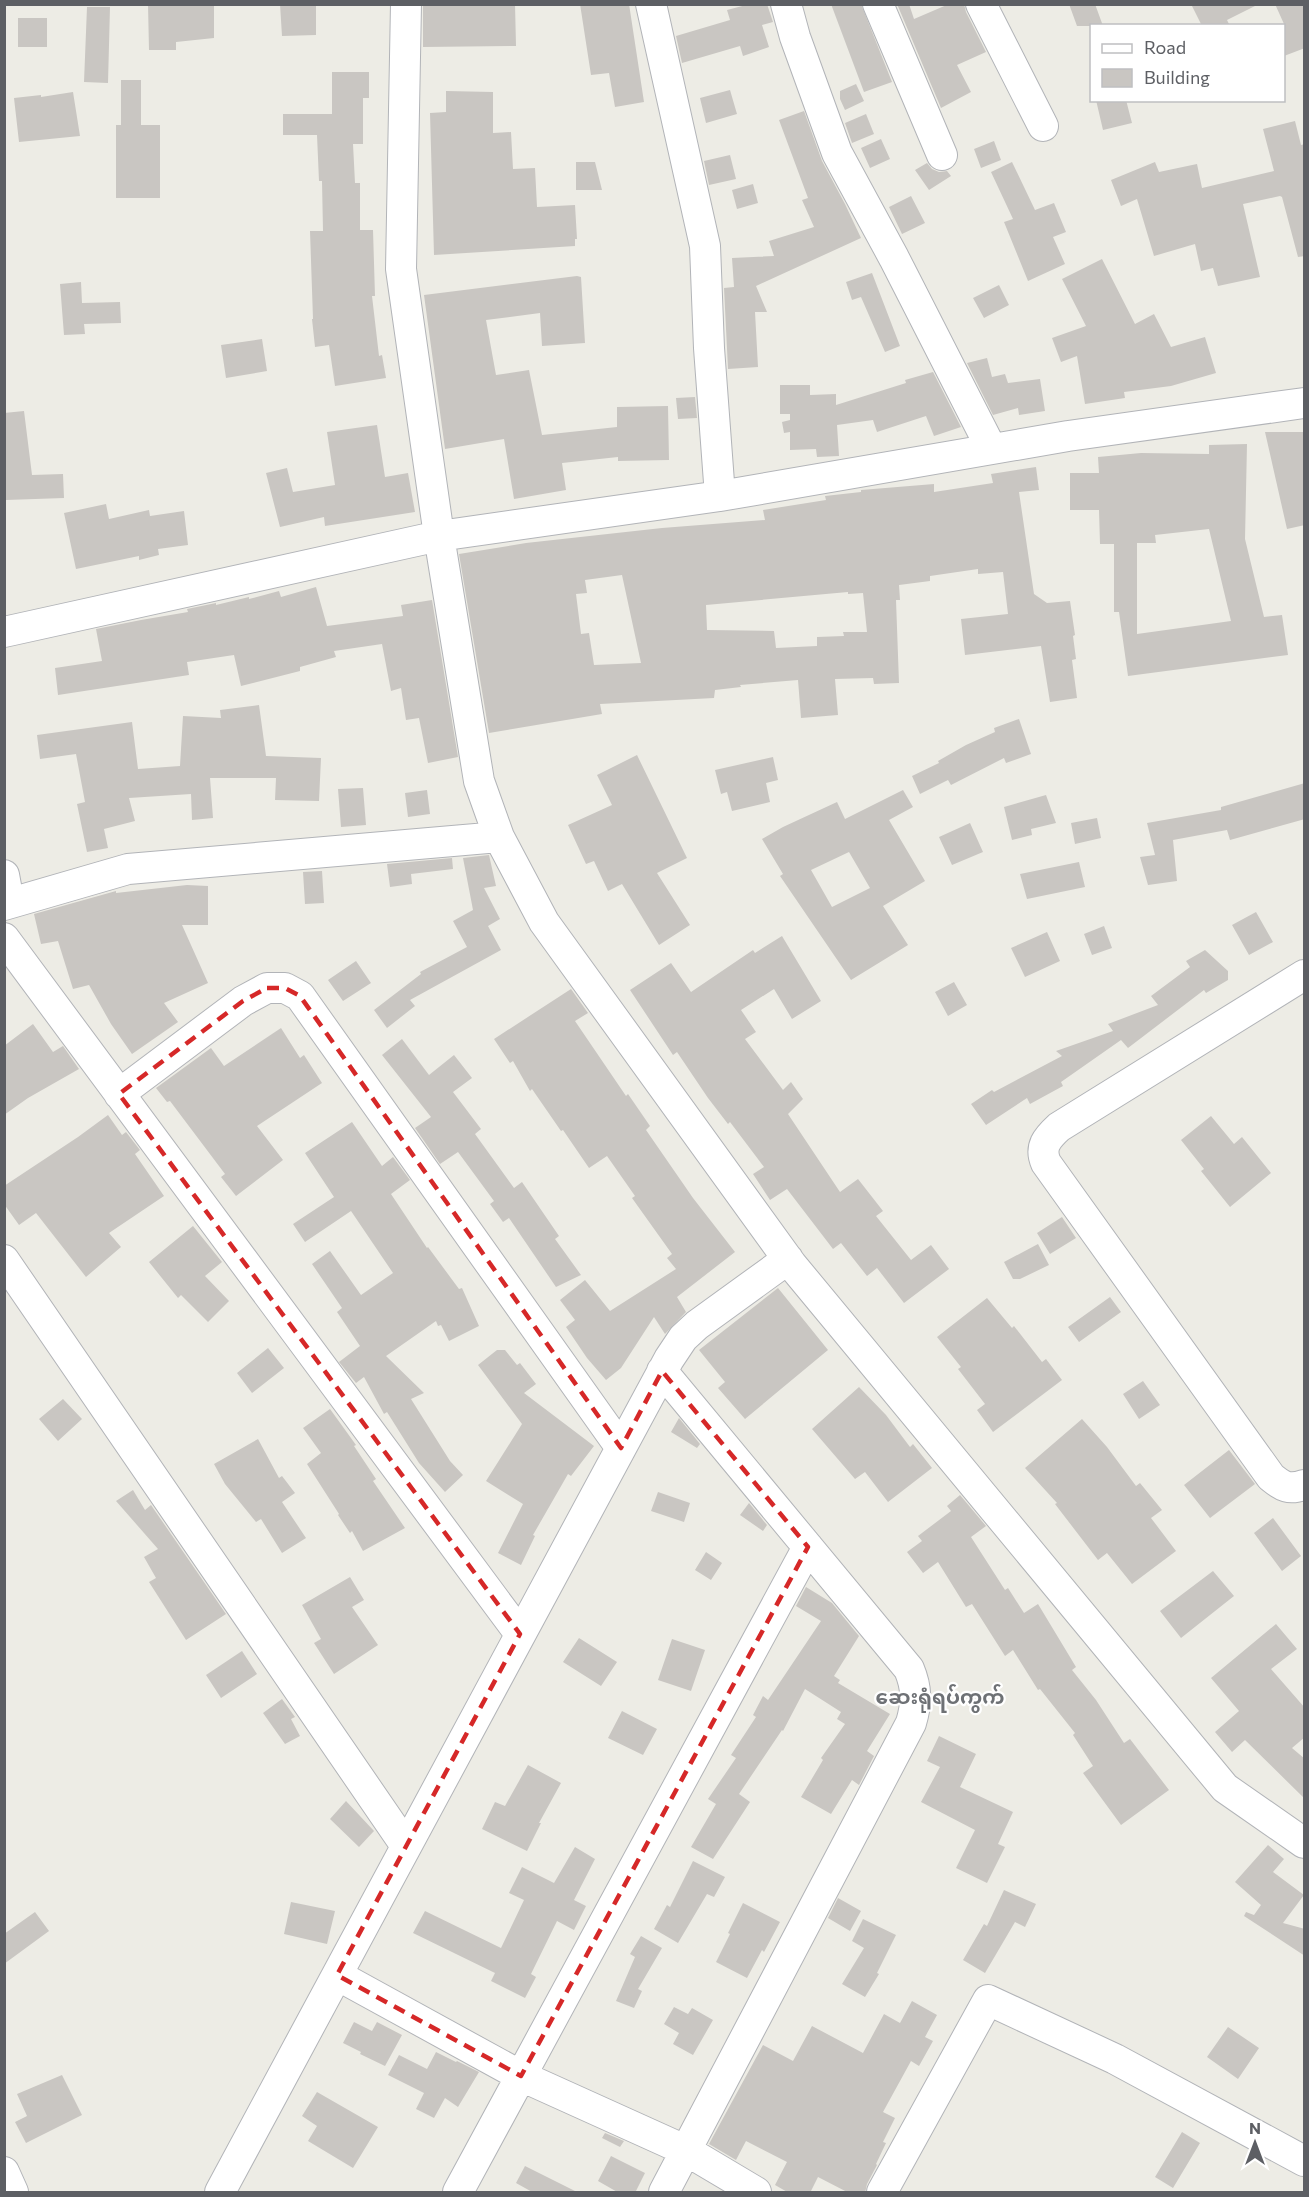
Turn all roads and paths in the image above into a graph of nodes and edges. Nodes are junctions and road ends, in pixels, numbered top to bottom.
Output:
1 (406, 4) edge
2 (651, 4) edge
3 (786, 4) edge
4 (878, 4) edge
5 (981, 4) edge
6 (1043, 126) dead end
7 (942, 154) dead end
8 (1305, 403) edge
9 (992, 448) junction
10 (720, 496) junction
11 (439, 536) junction
12 (4, 632) edge
13 (498, 837) junction
14 (6, 894) edge
15 (4, 938) edge
16 (1305, 975) edge
17 (119, 1094) junction
18 (788, 1259) junction
19 (4, 1260) edge
20 (662, 1371) junction
21 (621, 1448) junction
22 (1305, 1485) edge
23 (808, 1547) junction
24 (520, 1634) junction
25 (1305, 1843) edge
26 (406, 1846) junction
27 (337, 1975) junction
28 (521, 2076) junction
29 (687, 2151) junction
30 (1305, 2161) edge
31 (4, 2172) edge
32 (13, 2193) edge
33 (220, 2193) edge
34 (458, 2193) edge
35 (664, 2193) edge
36 (756, 2193) edge
37 (882, 2193) edge

1 - 11 street
2 - 10 street
3 - 9 street
4 - 7 street
5 - 6 street
8 - 9 street
9 - 10 street
10 - 11 street
11 - 12 street
11 - 13 street
13 - 14 street
13 - 18 street
15 - 17 street
16 - 22 street
17 - 21 street
17 - 24 street
18 - 20 street
18 - 25 street
19 - 26 street
20 - 21 street
20 - 23 street
21 - 24 street
23 - 28 street
23 - 29 street
24 - 26 street
26 - 27 street
27 - 28 street
27 - 33 street
28 - 29 street
28 - 34 street
29 - 35 street
29 - 36 street
30 - 37 street
31 - 32 street

